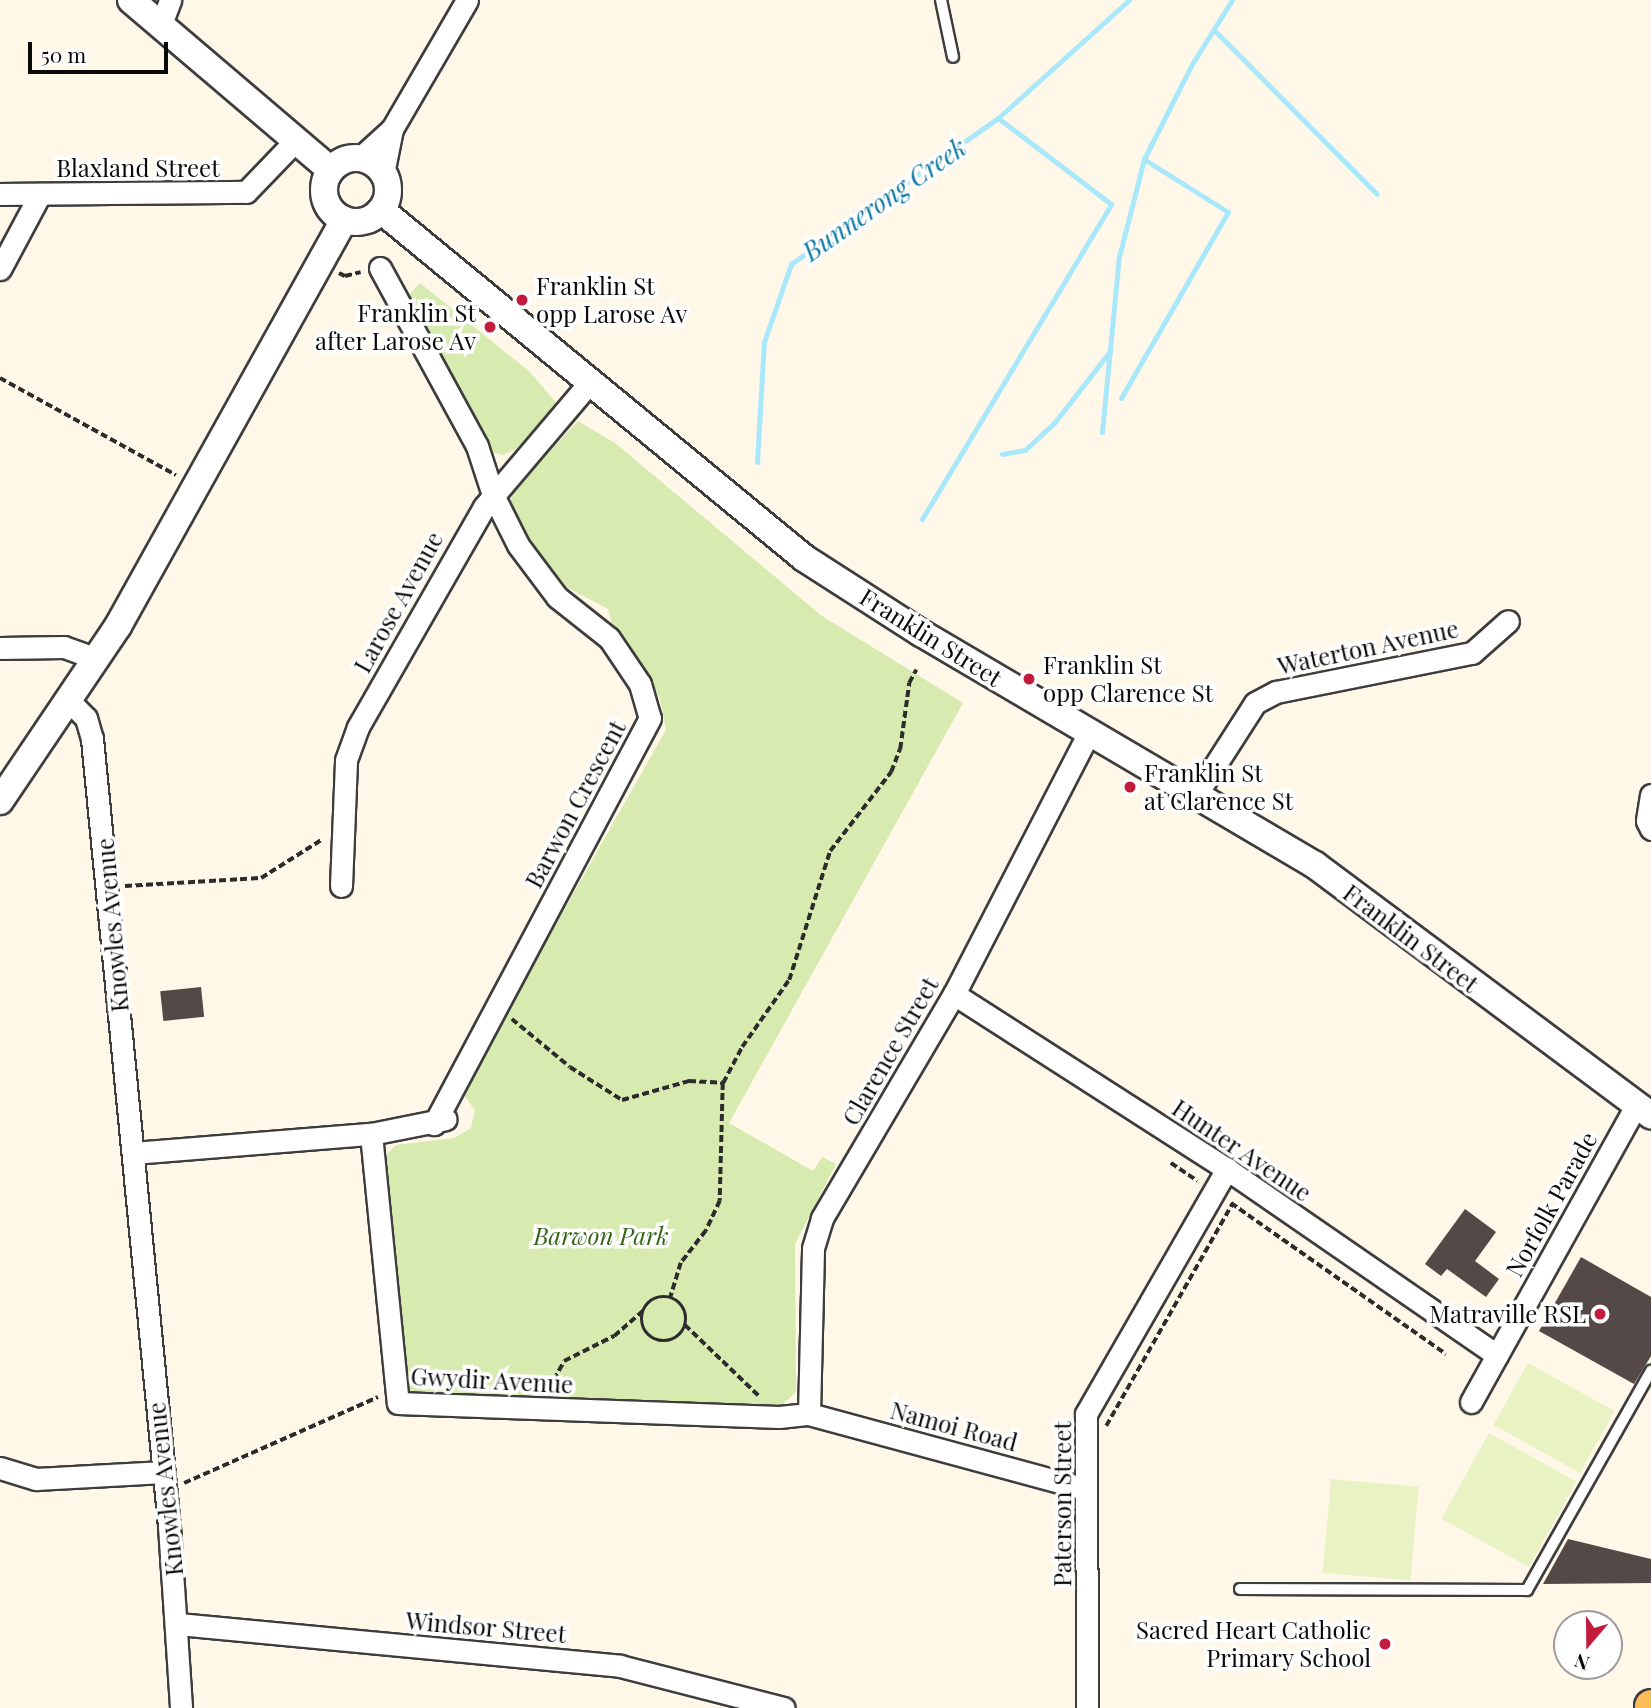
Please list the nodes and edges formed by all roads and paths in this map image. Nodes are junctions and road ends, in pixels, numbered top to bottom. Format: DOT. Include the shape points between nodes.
graph roads {
  1 [pos="131,0"];
  2 [pos="467,0"];
  3 [pos="941,0"];
  4 [pos="165,12"];
  5 [pos="953,57"];
  6 [pos="392,129"];
  7 [pos="296,140"];
  8 [pos="360,159"];
  9 [pos="331,170"];
  10 [pos="383,174"];
  11 [pos="0,194"];
  12 [pos="40,194"];
  13 [pos="381,210"];
  14 [pos="344,220"];
  15 [pos="323,264"];
  16 [pos="380,268"];
  17 [pos="0,269"];
  18 [pos="0,378"];
  19 [pos="591,381"];
  20 [pos="198,487"];
  21 [pos="494,495"];
  22 [pos="1508,621"];
  23 [pos="0,648"];
  24 [pos="97,659"];
  25 [pos="916,670"];
  26 [pos="69,701"];
  27 [pos="1089,733"];
  28 [pos="1651,795"];
  29 [pos="1196,796"];
  30 [pos="0,801"];
  31 [pos="344,827"];
  32 [pos="1649,838"];
  33 [pos="341,886"];
  34 [pos="109,887"];
  35 [pos="954,994"];
  36 [pos="498,1007"];
  37 [pos="723,1083"];
  38 [pos="1644,1110"];
  39 [pos="370,1134"];
  40 [pos="133,1153"];
  41 [pos="1171,1163"];
  42 [pos="1227,1170"];
  43 [pos="1214,1192"];
  44 [pos="1232,1204"];
  45 [pos="670,1298"];
  46 [pos="643,1311"];
  47 [pos="685,1325"];
  48 [pos="1446,1354"];
  49 [pos="1497,1355"];
  50 [pos="1651,1371"];
  51 [pos="397,1388"];
  52 [pos="1471,1402"];
  53 [pos="546,1410"];
  54 [pos="809,1414"];
  55 [pos="769,1417"];
  56 [pos="1105,1429"];
  57 [pos="0,1468"];
  58 [pos="165,1482"];
  59 [pos="1085,1489"];
  60 [pos="1240,1590"];
  61 [pos="178,1624"];
  62 [pos="181,1708"];
  63 [pos="784,1708"];
  64 [pos="1087,1708"];
  1 -- 4 [label="street"];
  2 -- 6 [label="street"];
  3 -- 5 [label="lane"];
  4 -- 7 [label="street"];
  6 -- 8 [label="street"];
  6 -- 10 [label="street"];
  7 -- 9 [label="street"];
  7 -- 12 [label="street, Blaxland Street" via="246,192"];
  8 -- 9 [label="street" via="342,162"];
  8 -- 10 [label="street"];
  9 -- 14 [label="street" via="325,198"];
  10 -- 13 [label="street" via="388,192"];
  11 -- 12 [label="street, Blaxland Street"];
  12 -- 17 [label="street"];
  13 -- 14 [label="street" via="360,222"];
  13 -- 19 [label="street, Franklin Street"];
  14 -- 15 [label="street"];
  15 -- 16 [label="path" via="345,276"];
  15 -- 20 [label="street"];
  16 -- 21 [label="street, Barwon Crescent" via="477,446"];
  18 -- 20 [label="path"];
  19 -- 21 [label="street, Larose Avenue"];
  19 -- 27 [label="street, Franklin Street" via="804,558"];
  20 -- 24 [label="street"];
  21 -- 31 [label="street, Larose Avenue" via="450,562 358,727 346,760"];
  21 -- 36 [label="street, Barwon Crescent" via="519,545 557,597 610,638 640,684 650,719"];
  22 -- 29 [label="street, Waterton Avenue" via="1472,653 1276,692 1255,703"];
  23 -- 24 [label="street" via="64,648"];
  24 -- 26 [label="street"];
  25 -- 37 [label="path" via="909,683 900,749 891,772 830,851 789,980"];
  26 -- 30 [label="street"];
  26 -- 34 [label="street, Knowles Avenue" via="90,729"];
  27 -- 29 [label="street, Franklin Street"];
  27 -- 35 [label="street, Clarence Street"];
  28 -- 32 [label="street"];
  29 -- 38 [label="street, Franklin Street" via="1315,865"];
  31 -- 33 [label="street, Larose Avenue"];
  31 -- 34 [label="path" via="261,878"];
  34 -- 40 [label="street, Knowles Avenue"];
  35 -- 42 [label="street, Hunter Avenue"];
  35 -- 54 [label="street, Clarence Street" via="822,1218 813,1248"];
  36 -- 37 [label="path" via="570,1067 622,1101 689,1081"];
  36 -- 39 [label="street, Barwon Crescent" via="486,1019 442,1120"];
  37 -- 45 [label="path" via="720,1201 706,1231 681,1263"];
  38 -- 49 [label="street, Norfolk Parade"];
  39 -- 40 [label="street, Barwon Crescent"];
  39 -- 51 [label="street, Gwydir Avenue"];
  40 -- 58 [label="street, Knowles Avenue"];
  41 -- 43 [label="path, Hunter Avenue"];
  42 -- 43 [label="street, Paterson Street"];
  42 -- 49 [label="street, Hunter Avenue"];
  43 -- 44 [label="path, Hunter Avenue"];
  43 -- 59 [label="street, Paterson Street" via="1086,1414"];
  44 -- 48 [label="path, Hunter Avenue"];
  44 -- 56 [label="path, Paterson Street"];
  45 -- 46 [label="path" via="654,1299"];
  45 -- 47 [label="path" via="683,1308"];
  46 -- 47 [label="path" via="643,1328 657,1340 674,1339"];
  46 -- 53 [label="path" via="620,1332 559,1366 549,1385"];
  47 -- 55 [label="path" via="767,1403"];
  49 -- 52 [label="street, Norfolk Parade"];
  50 -- 60 [label="lane" via="1527,1591"];
  51 -- 53 [label="street, Gwydir Avenue" via="398,1403"];
  51 -- 58 [label="path"];
  53 -- 55 [label="street, Gwydir Avenue"];
  54 -- 55 [label="street, Gwydir Avenue"];
  54 -- 59 [label="street, Namoi Road"];
  57 -- 58 [label="street" via="36,1479"];
  58 -- 61 [label="street, Knowles Avenue"];
  59 -- 64 [label="street, Paterson Street"];
  61 -- 62 [label="street, Knowles Avenue"];
  61 -- 63 [label="street, Windsor Street" via="620,1666"];
}
